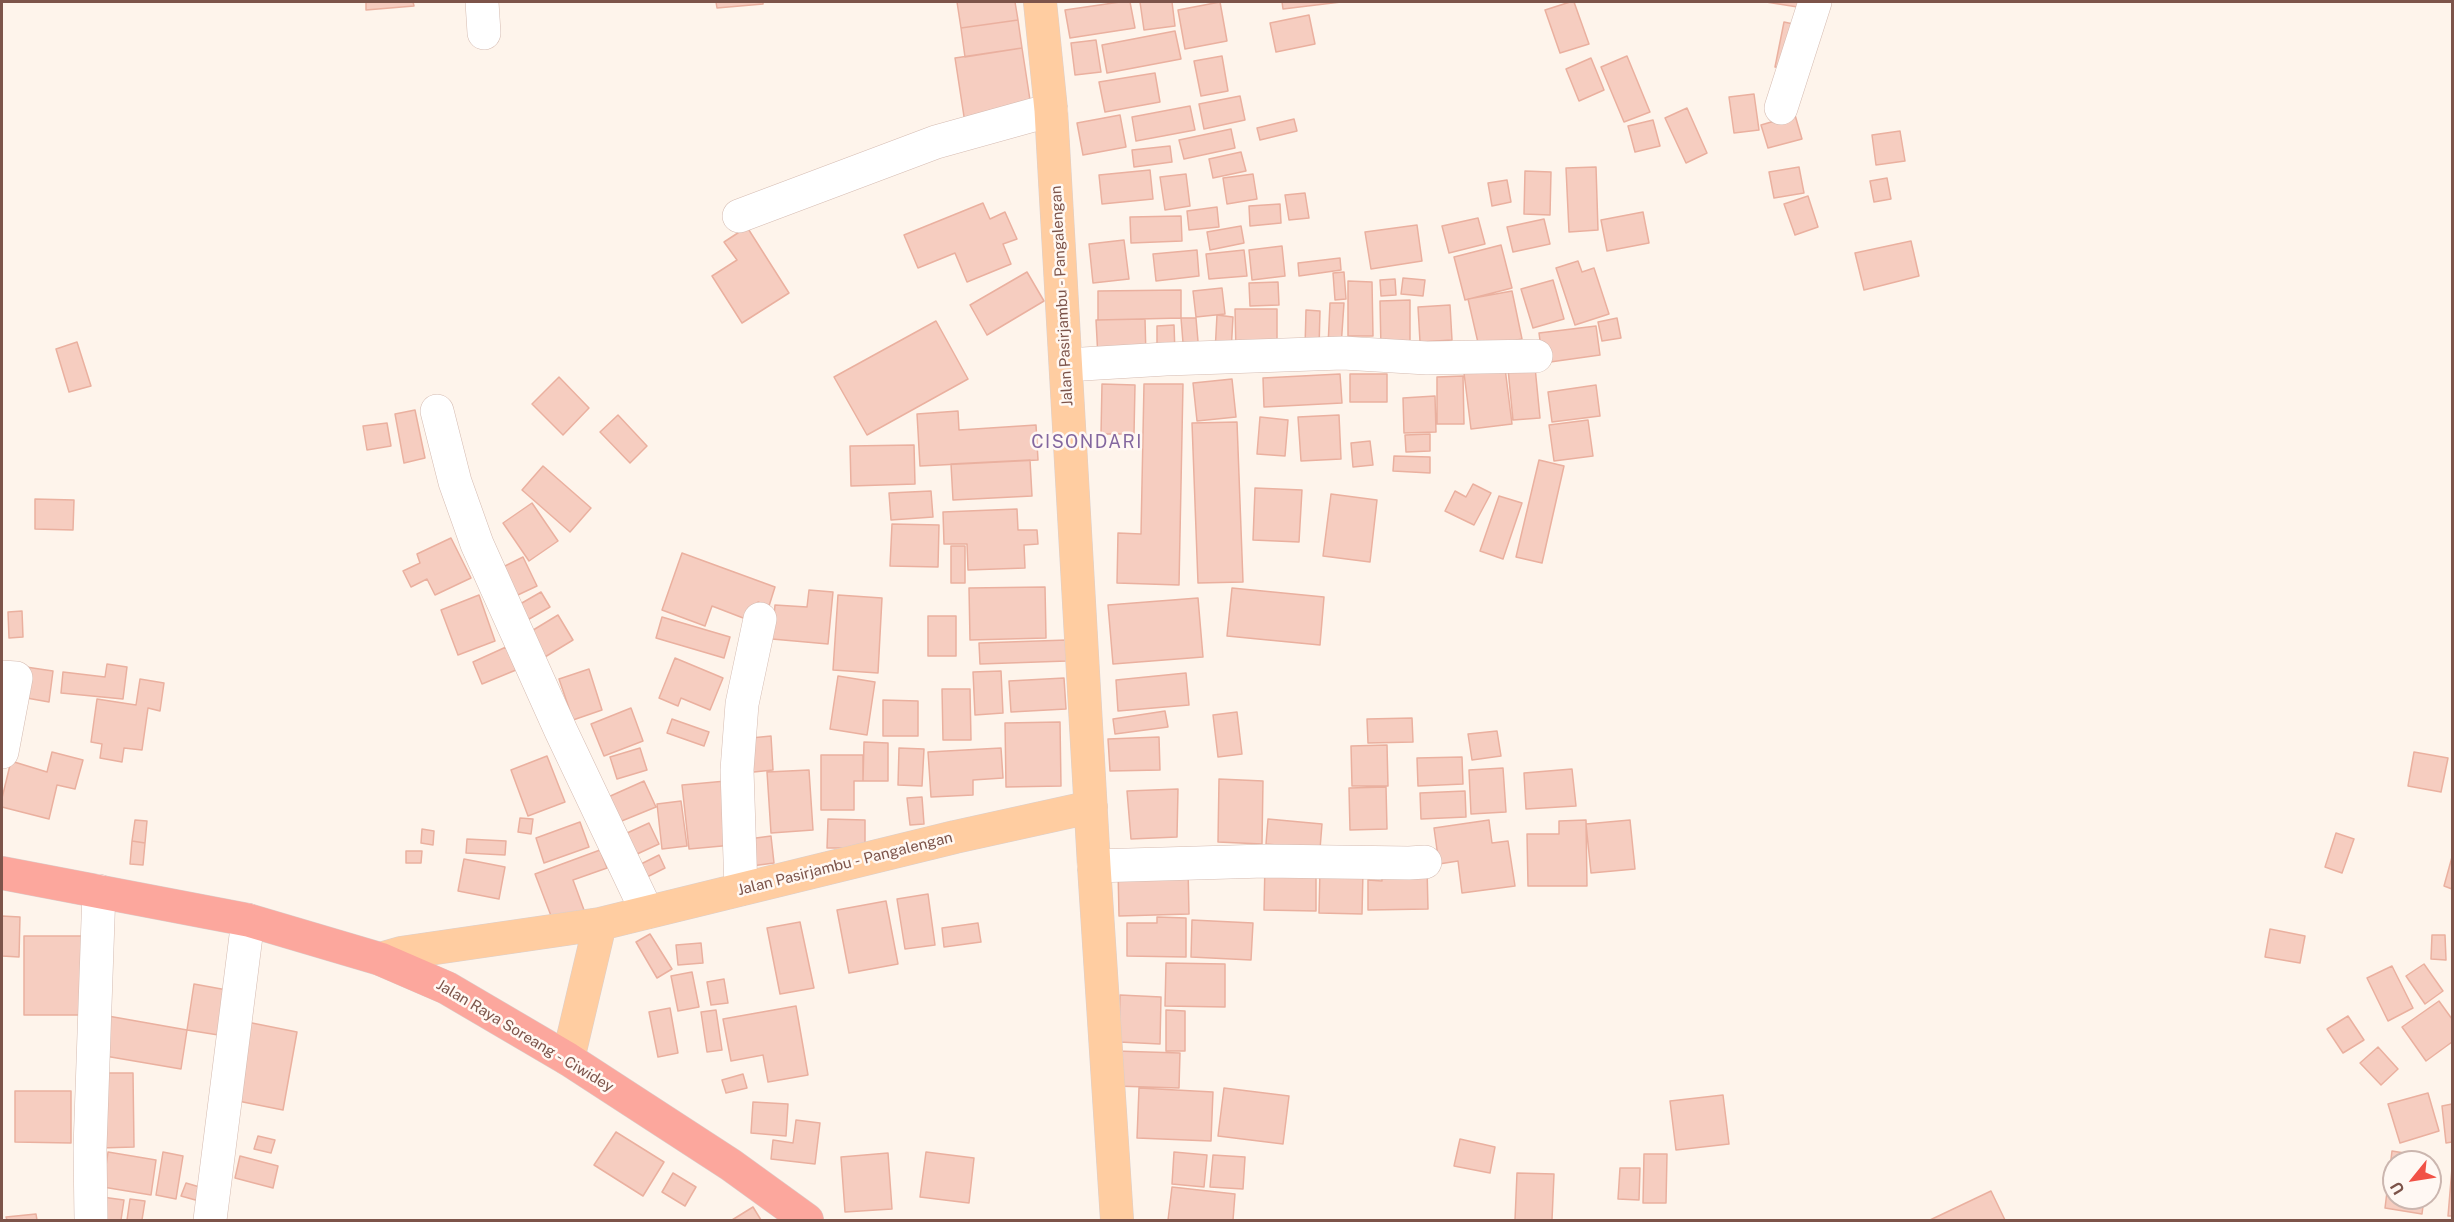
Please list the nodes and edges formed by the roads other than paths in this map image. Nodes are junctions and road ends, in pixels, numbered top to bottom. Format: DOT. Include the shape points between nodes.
graph roads {
  1 [pos="1040,2"];
  2 [pos="1815,2"];
  3 [pos="1781,108"];
  4 [pos="1051,110"];
  5 [pos="739,216"];
  6 [pos="1536,356"];
  7 [pos="1066,365"];
  8 [pos="437,411"];
  9 [pos="760,619"];
  10 [pos="2,677"];
  11 [pos="2,752"];
  12 [pos="1091,807"];
  13 [pos="1425,862"];
  14 [pos="1094,866"];
  15 [pos="2,873"];
  16 [pos="741,889"];
  17 [pos="99,891"];
  18 [pos="647,912"];
  19 [pos="248,920"];
  20 [pos="600,924"];
  21 [pos="380,959"];
  22 [pos="568,1059"];
  23 [pos="90,1221"];
  24 [pos="210,1221"];
  25 [pos="807,1221"];
  26 [pos="1117,1221"];
  1 -- 4 [label="main road, Jalan Pasirjambu - Pangalengan"];
  2 -- 3 [label="street"];
  4 -- 5 [label="street" via="936,142"];
  4 -- 7 [label="main road, Jalan Pasirjambu - Pangalengan"];
  6 -- 7 [label="street" via="1427,358 1343,353"];
  7 -- 12 [label="main road, Jalan Pasirjambu - Pangalengan"];
  8 -- 18 [label="street" via="455,482 477,544"];
  9 -- 16 [label="street" via="742,704 737,759"];
  10 -- 11 [label="street" via="16,678"];
  12 -- 14 [label="main road, Jalan Pasirjambu - Pangalengan"];
  12 -- 16 [label="main road, Jalan Pasirjambu - Pangalengan"];
  13 -- 14 [label="street"];
  14 -- 26 [label="main road, Jalan Pasirjambu - Pangalengan"];
  15 -- 17 [label="highway, Jalan Raya Soreang - Ciwidey"];
  16 -- 18 [label="main road, Jalan Pasirjambu - Pangalengan"];
  17 -- 19 [label="highway, Jalan Raya Soreang - Ciwidey"];
  17 -- 23 [label="street"];
  18 -- 20 [label="main road, Jalan Pasirjambu - Pangalengan"];
  19 -- 21 [label="highway, Jalan Raya Soreang - Ciwidey"];
  19 -- 24 [label="street"];
  20 -- 21 [label="main road, Jalan Pasirjambu - Pangalengan"];
  20 -- 22 [label="main road"];
  21 -- 22 [label="highway, Jalan Raya Soreang - Ciwidey" via="447,988"];
  22 -- 25 [label="highway, Jalan Raya Soreang - Ciwidey" via="731,1165"];
}
